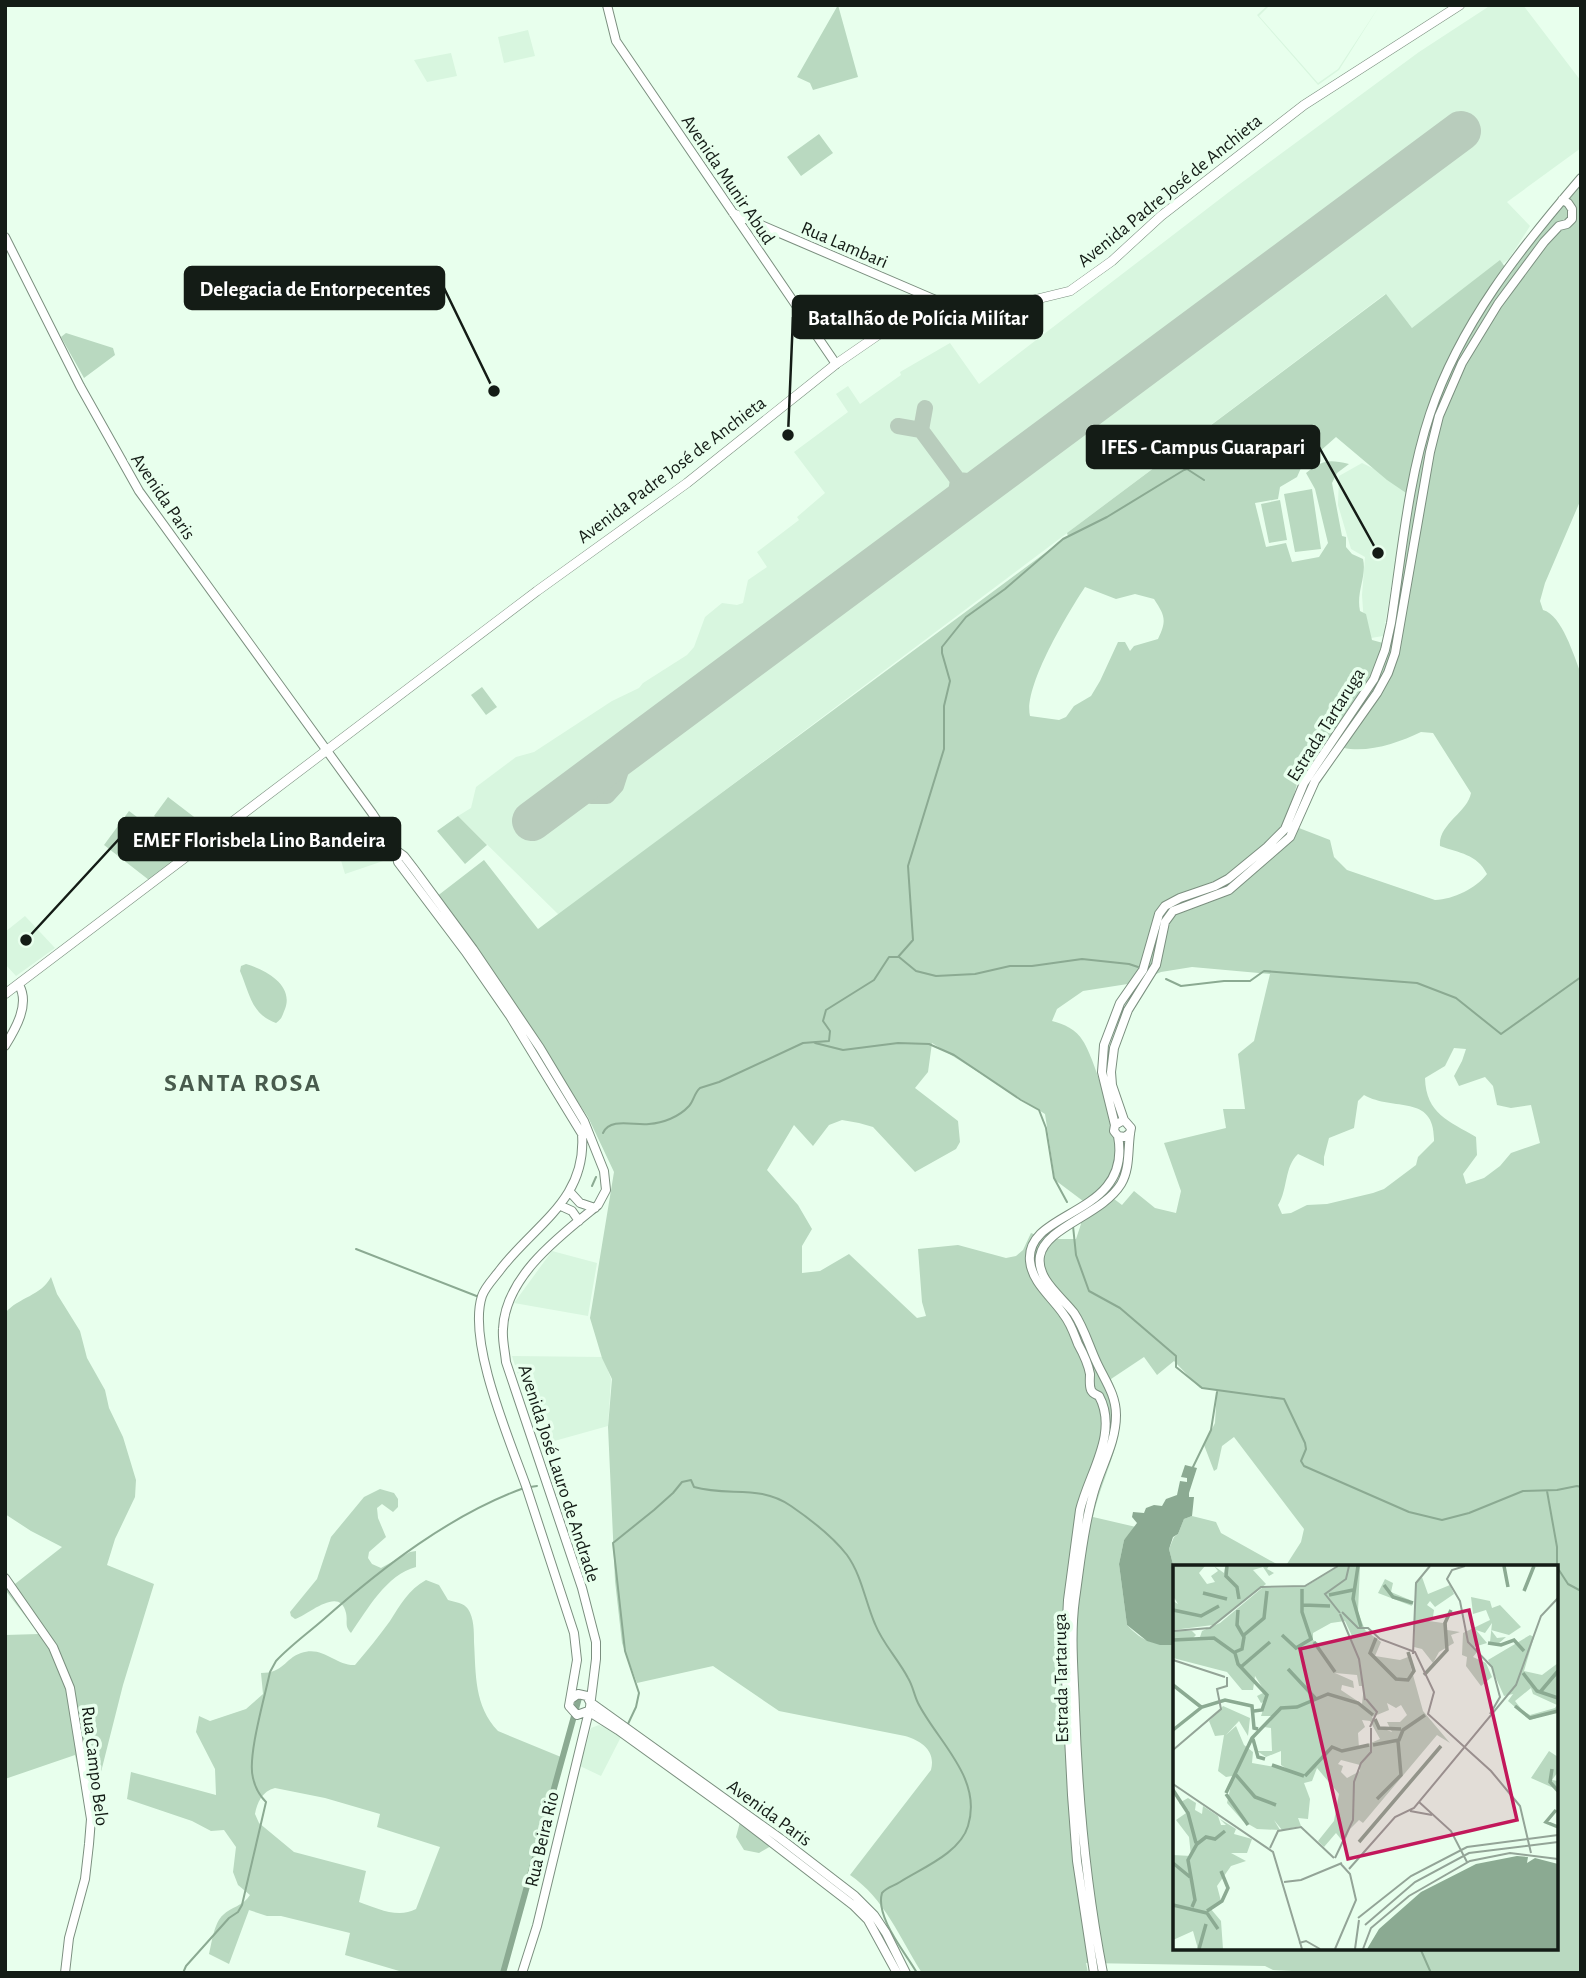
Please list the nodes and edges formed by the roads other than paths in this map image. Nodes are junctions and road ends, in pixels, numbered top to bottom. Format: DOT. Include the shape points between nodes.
graph roads {
  1 [pos="607,5"];
  2 [pos="1460,5"];
  3 [pos="1581,178"];
  4 [pos="1562,200"];
  5 [pos="733,213"];
  6 [pos="5,237"];
  7 [pos="945,304"];
  8 [pos="836,365"];
  9 [pos="327,753"];
  10 [pos="372,813"];
  11 [pos="397,851"];
  12 [pos="19,985"];
  13 [pos="5,994"];
  14 [pos="9,1032"];
  15 [pos="5,1046"];
  16 [pos="1124,1120"];
  17 [pos="1115,1125"];
  18 [pos="1130,1133"];
  19 [pos="1118,1136"];
  20 [pos="570,1192"];
  21 [pos="561,1206"];
  22 [pos="595,1208"];
  23 [pos="579,1221"];
  24 [pos="1104,1377"];
  25 [pos="1090,1382"];
  26 [pos="1110,1388"];
  27 [pos="1099,1396"];
  28 [pos="5,1578"];
  29 [pos="571,1699"];
  30 [pos="590,1702"];
  31 [pos="588,1712"];
  32 [pos="65,1973"];
  33 [pos="522,1973"];
  34 [pos="897,1973"];
  35 [pos="906,1973"];
  36 [pos="1094,1973"];
  37 [pos="1103,1973"];
  1 -- 5 [label="street, Avenida Munir Abud" via="617,41"];
  2 -- 7 [label="main road, Avenida Padre José de Anchieta" via="1295,112 1081,285 1060,295 1028,301"];
  3 -- 4 [label="street, Estrada Tartaruga"];
  4 -- 16 [label="street, Estrada Tartaruga" via="1571,205 1573,216 1536,251 1498,304 1462,363 1439,416 1388,673 1315,781 1290,836 1229,890 1173,911 1165,922 1156,965 1128,1010 1114,1048 1112,1085"];
  4 -- 17 [label="street, Estrada Tartaruga" via="1503,274 1460,344 1430,412 1418,454 1387,641 1374,678 1304,783 1278,837 1228,879 1180,898 1158,914 1143,970 1120,1003 1104,1045 1104,1087"];
  5 -- 7 [label="street, Rua Lambari"];
  5 -- 8 [label="street, Avenida Munir Abud"];
  6 -- 9 [label="street, Avenida Paris" via="139,491"];
  7 -- 8 [label="main road, Avenida Padre José de Anchieta" via="897,321"];
  8 -- 9 [label="main road, Avenida Padre José de Anchieta" via="687,483"];
  9 -- 10 [label="street, Avenida Paris"];
  9 -- 12 [label="main road, Avenida Padre José de Anchieta"];
  10 -- 11 [label="street, Avenida José Lauro de Andrade"];
  11 -- 20 [label="street, Avenida José Lauro de Andrade" via="398,862 510,1016 581,1130 583,1147"];
  11 -- 22 [label="street, Avenida José Lauro de Andrade" via="473,949 584,1121 604,1171 606,1190"];
  12 -- 13 [label="main road, Avenida Padre José de Anchieta"];
  12 -- 14 [label="street" via="22,1006"];
  14 -- 15 [label="street"];
  16 -- 17 [label="street"];
  16 -- 18 [label="street"];
  17 -- 19 [label="street"];
  18 -- 19 [label="street"];
  18 -- 24 [label="street" via="1127,1170 1117,1189 1094,1211 1051,1236 1040,1256 1046,1279 1074,1314"];
  19 -- 25 [label="street" via="1118,1164 1111,1182 1097,1198 1040,1234 1031,1253 1038,1282 1071,1327"];
  20 -- 21 [label="street, Avenida José Lauro de Andrade"];
  20 -- 22 [label="street" via="580,1203"];
  21 -- 23 [label="street"];
  21 -- 29 [label="street, Avenida José Lauro de Andrade" via="509,1258 481,1298 479,1335 574,1633 577,1660"];
  22 -- 23 [label="street, Avenida José Lauro de Andrade"];
  23 -- 30 [label="street, Avenida José Lauro de Andrade" via="532,1264 510,1300 502,1329 506,1362 596,1642"];
  24 -- 25 [label="street"];
  24 -- 26 [label="street"];
  25 -- 27 [label="street" via="1091,1391"];
  26 -- 27 [label="street"];
  26 -- 37 [label="street, Estrada Tartaruga" via="1116,1408 1115,1433 1093,1492 1072,1633 1082,1818"];
  27 -- 36 [label="street, Estrada Tartaruga" via="1107,1430 1080,1510 1065,1646 1076,1849"];
  28 -- 32 [label="street, Rua Campo Belo" via="53,1647 70,1688 79,1738 89,1844"];
  29 -- 30 [label="street" via="581,1694"];
  29 -- 31 [label="street" via="574,1714"];
  30 -- 31 [label="street"];
  30 -- 35 [label="street, Avenida Paris" via="856,1896 874,1915"];
  31 -- 33 [label="street, Rua Beira Rio"];
  31 -- 34 [label="street, Avenida Paris" via="736,1815 853,1905 868,1920"];
}
